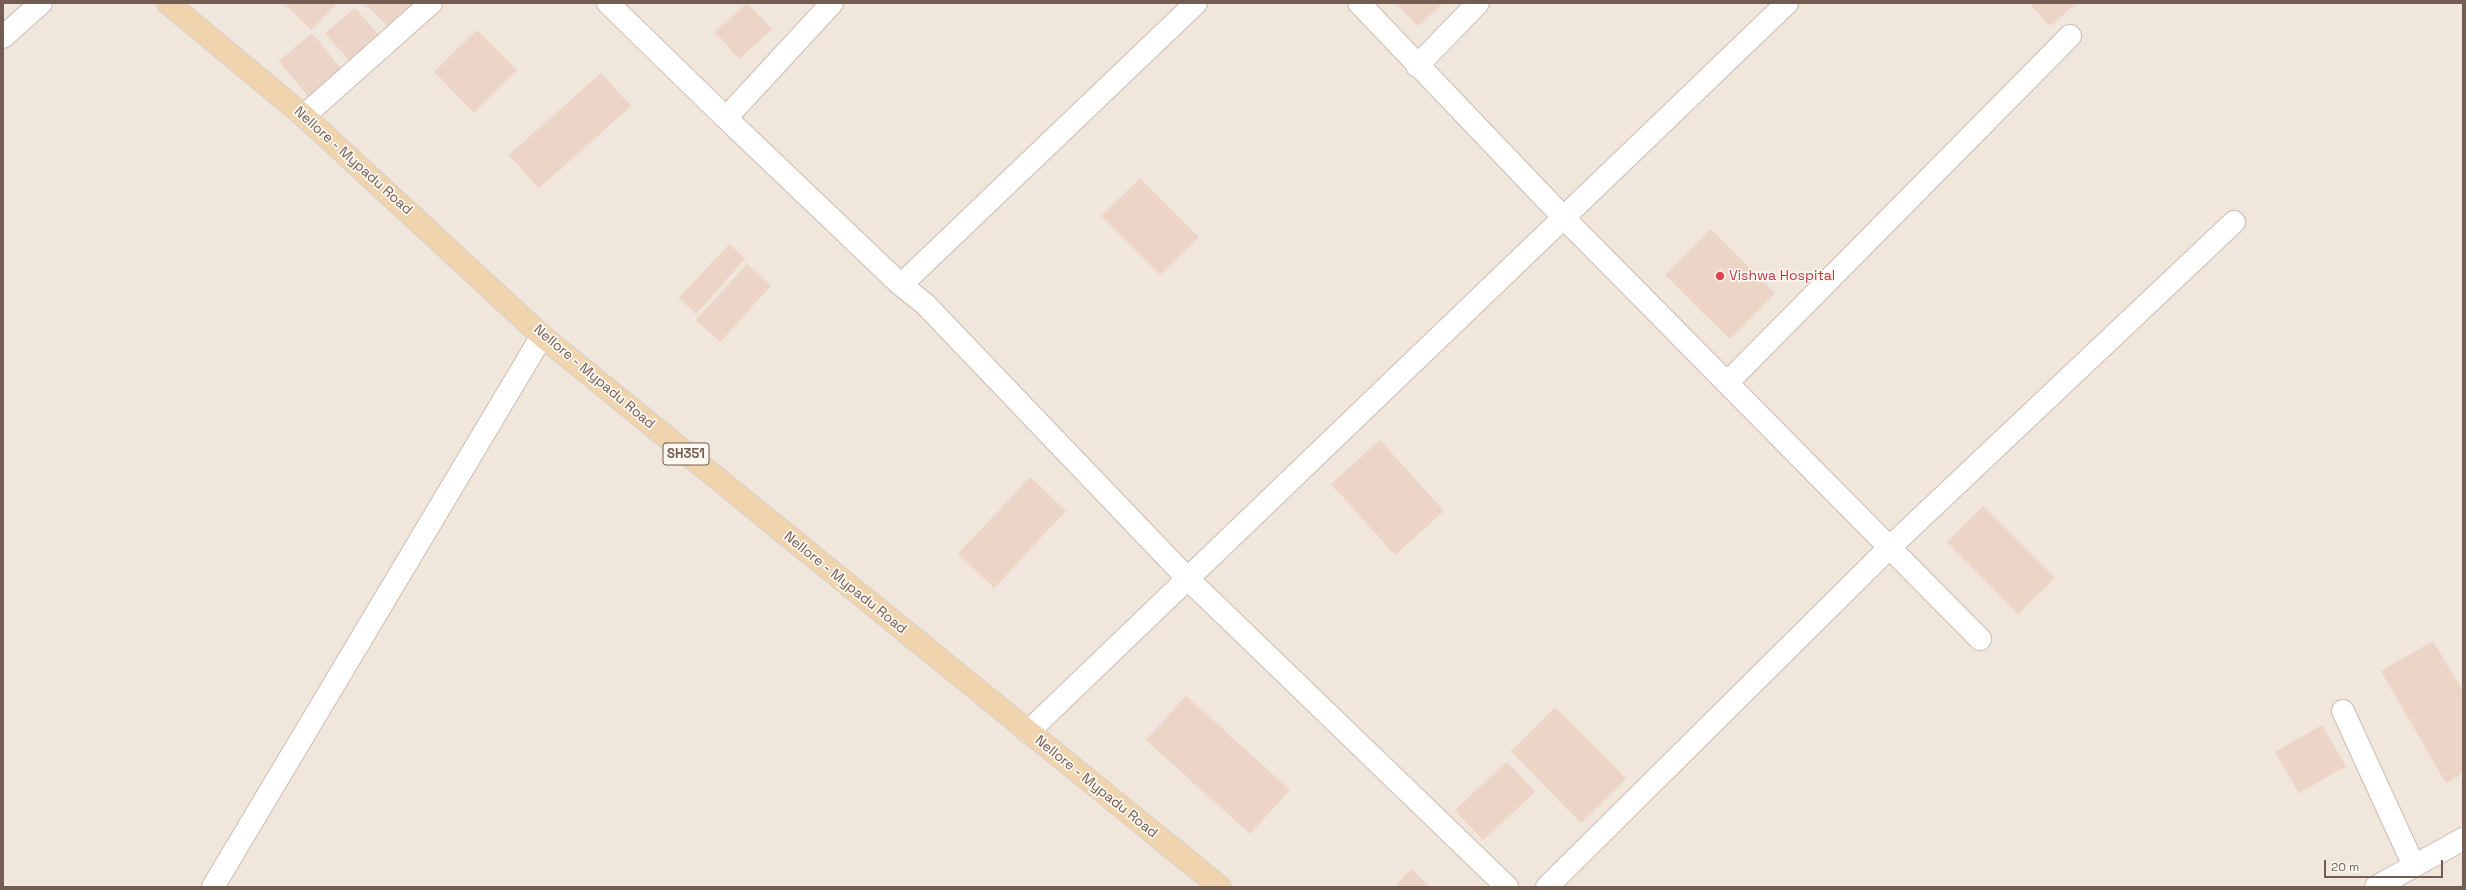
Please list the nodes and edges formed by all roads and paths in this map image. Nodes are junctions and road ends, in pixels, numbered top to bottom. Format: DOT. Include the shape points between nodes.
graph roads {
  1 [pos="41,3"];
  2 [pos="168,3"];
  3 [pos="431,3"];
  4 [pos="608,3"];
  5 [pos="832,3"];
  6 [pos="1196,3"];
  7 [pos="1359,3"];
  8 [pos="1478,3"];
  9 [pos="1787,3"];
  10 [pos="3,36"];
  11 [pos="2070,36"];
  12 [pos="1417,66"];
  13 [pos="304,116"];
  14 [pos="726,118"];
  15 [pos="1565,219"];
  16 [pos="2234,222"];
  17 [pos="901,285"];
  18 [pos="542,336"];
  19 [pos="1727,383"];
  20 [pos="1889,548"];
  21 [pos="1188,579"];
  22 [pos="1980,639"];
  23 [pos="2343,711"];
  24 [pos="1028,732"];
  25 [pos="2463,839"];
  26 [pos="2414,866"];
  27 [pos="214,887"];
  28 [pos="1220,887"];
  29 [pos="1507,887"];
  30 [pos="1548,887"];
  31 [pos="2376,887"];
  1 -- 10 [label="street"];
  2 -- 13 [label="main road, Nellore - Mypadu Road / SH351"];
  3 -- 13 [label="street"];
  4 -- 14 [label="street"];
  5 -- 14 [label="street"];
  6 -- 17 [label="street"];
  7 -- 12 [label="street"];
  8 -- 12 [label="street"];
  9 -- 15 [label="street"];
  11 -- 19 [label="street"];
  12 -- 15 [label="street"];
  13 -- 18 [label="main road, Nellore - Mypadu Road / SH351"];
  14 -- 17 [label="street"];
  15 -- 19 [label="street"];
  15 -- 21 [label="street"];
  16 -- 20 [label="street"];
  17 -- 21 [label="street" via="925,304"];
  18 -- 24 [label="main road, Nellore - Mypadu Road / SH351"];
  18 -- 27 [label="street"];
  19 -- 20 [label="street"];
  20 -- 22 [label="street"];
  20 -- 30 [label="street"];
  21 -- 24 [label="street"];
  21 -- 29 [label="street"];
  23 -- 26 [label="street"];
  24 -- 28 [label="main road, Nellore - Mypadu Road / SH351"];
  25 -- 26 [label="street"];
  26 -- 31 [label="street"];
}
